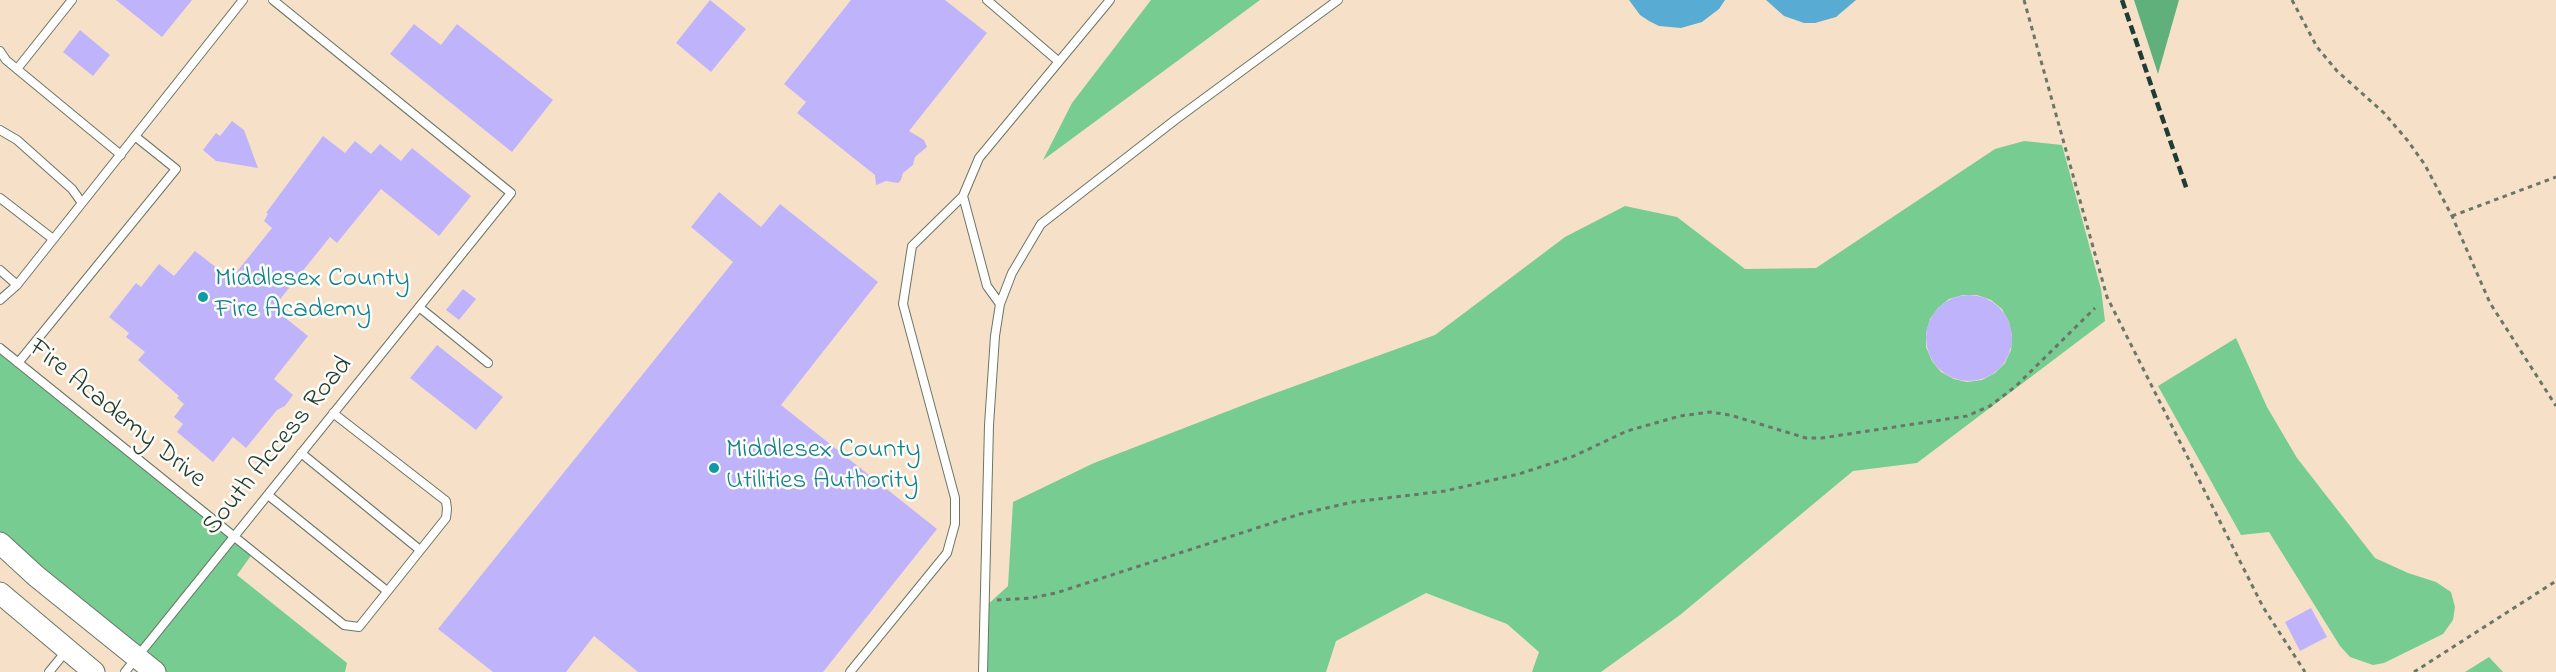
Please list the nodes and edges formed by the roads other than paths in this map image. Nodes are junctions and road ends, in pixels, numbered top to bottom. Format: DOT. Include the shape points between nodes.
graph roads {
  1 [pos="72,0"];
  2 [pos="243,0"];
  3 [pos="273,0"];
  4 [pos="987,0"];
  5 [pos="1110,0"];
  6 [pos="1338,0"];
  7 [pos="0,51"];
  8 [pos="1058,61"];
  9 [pos="17,69"];
  10 [pos="0,130"];
  11 [pos="136,137"];
  12 [pos="121,155"];
  13 [pos="963,196"];
  14 [pos="0,198"];
  15 [pos="82,203"];
  16 [pos="53,239"];
  17 [pos="0,270"];
  18 [pos="17,285"];
  19 [pos="0,300"];
  20 [pos="1000,304"];
  21 [pos="419,307"];
  22 [pos="0,348"];
  23 [pos="18,363"];
  24 [pos="488,363"];
  25 [pos="333,413"];
  26 [pos="301,453"];
  27 [pos="268,495"];
  28 [pos="233,537"];
  29 [pos="0,543"];
  30 [pos="420,550"];
  31 [pos="387,591"];
  32 [pos="0,593"];
  33 [pos="67,650"];
  34 [pos="130,665"];
  35 [pos="49,672"];
  36 [pos="94,672"];
  37 [pos="155,672"];
  38 [pos="850,672"];
  39 [pos="983,672"];
  1 -- 9 [label="lane"];
  2 -- 11 [label="lane"];
  3 -- 21 [label="lane, South Access Road" via="511,193"];
  4 -- 8 [label="lane"];
  5 -- 8 [label="lane"];
  6 -- 20 [label="lane" via="1041,224 1012,273"];
  7 -- 9 [label="lane"];
  8 -- 13 [label="lane" via="979,158"];
  9 -- 12 [label="lane"];
  10 -- 15 [label="lane" via="17,140 72,189"];
  11 -- 12 [label="lane"];
  11 -- 23 [label="lane" via="176,169"];
  12 -- 15 [label="lane"];
  13 -- 20 [label="lane" via="987,286"];
  13 -- 38 [label="lane" via="912,246 903,304 955,498 955,524 947,553"];
  14 -- 16 [label="lane"];
  15 -- 16 [label="lane"];
  16 -- 18 [label="lane"];
  17 -- 18 [label="lane"];
  18 -- 19 [label="lane"];
  20 -- 39 [label="lane" via="989,425"];
  21 -- 24 [label="lane"];
  21 -- 25 [label="lane, South Access Road"];
  22 -- 23 [label="lane, Fire Academy Drive"];
  23 -- 28 [label="lane, Fire Academy Drive"];
  25 -- 26 [label="lane, South Access Road"];
  25 -- 30 [label="lane" via="446,501 446,518"];
  26 -- 27 [label="lane, South Access Road"];
  26 -- 30 [label="lane"];
  27 -- 28 [label="lane, South Access Road"];
  27 -- 31 [label="lane"];
  28 -- 31 [label="lane, Fire Academy Drive" via="344,625 359,627"];
  28 -- 34 [label="lane, South Access Road"];
  29 -- 34 [label="main road"];
  30 -- 31 [label="lane"];
  32 -- 33 [label="main road"];
  33 -- 35 [label="lane"];
  33 -- 36 [label="main road"];
  34 -- 37 [label="main road"];
}
